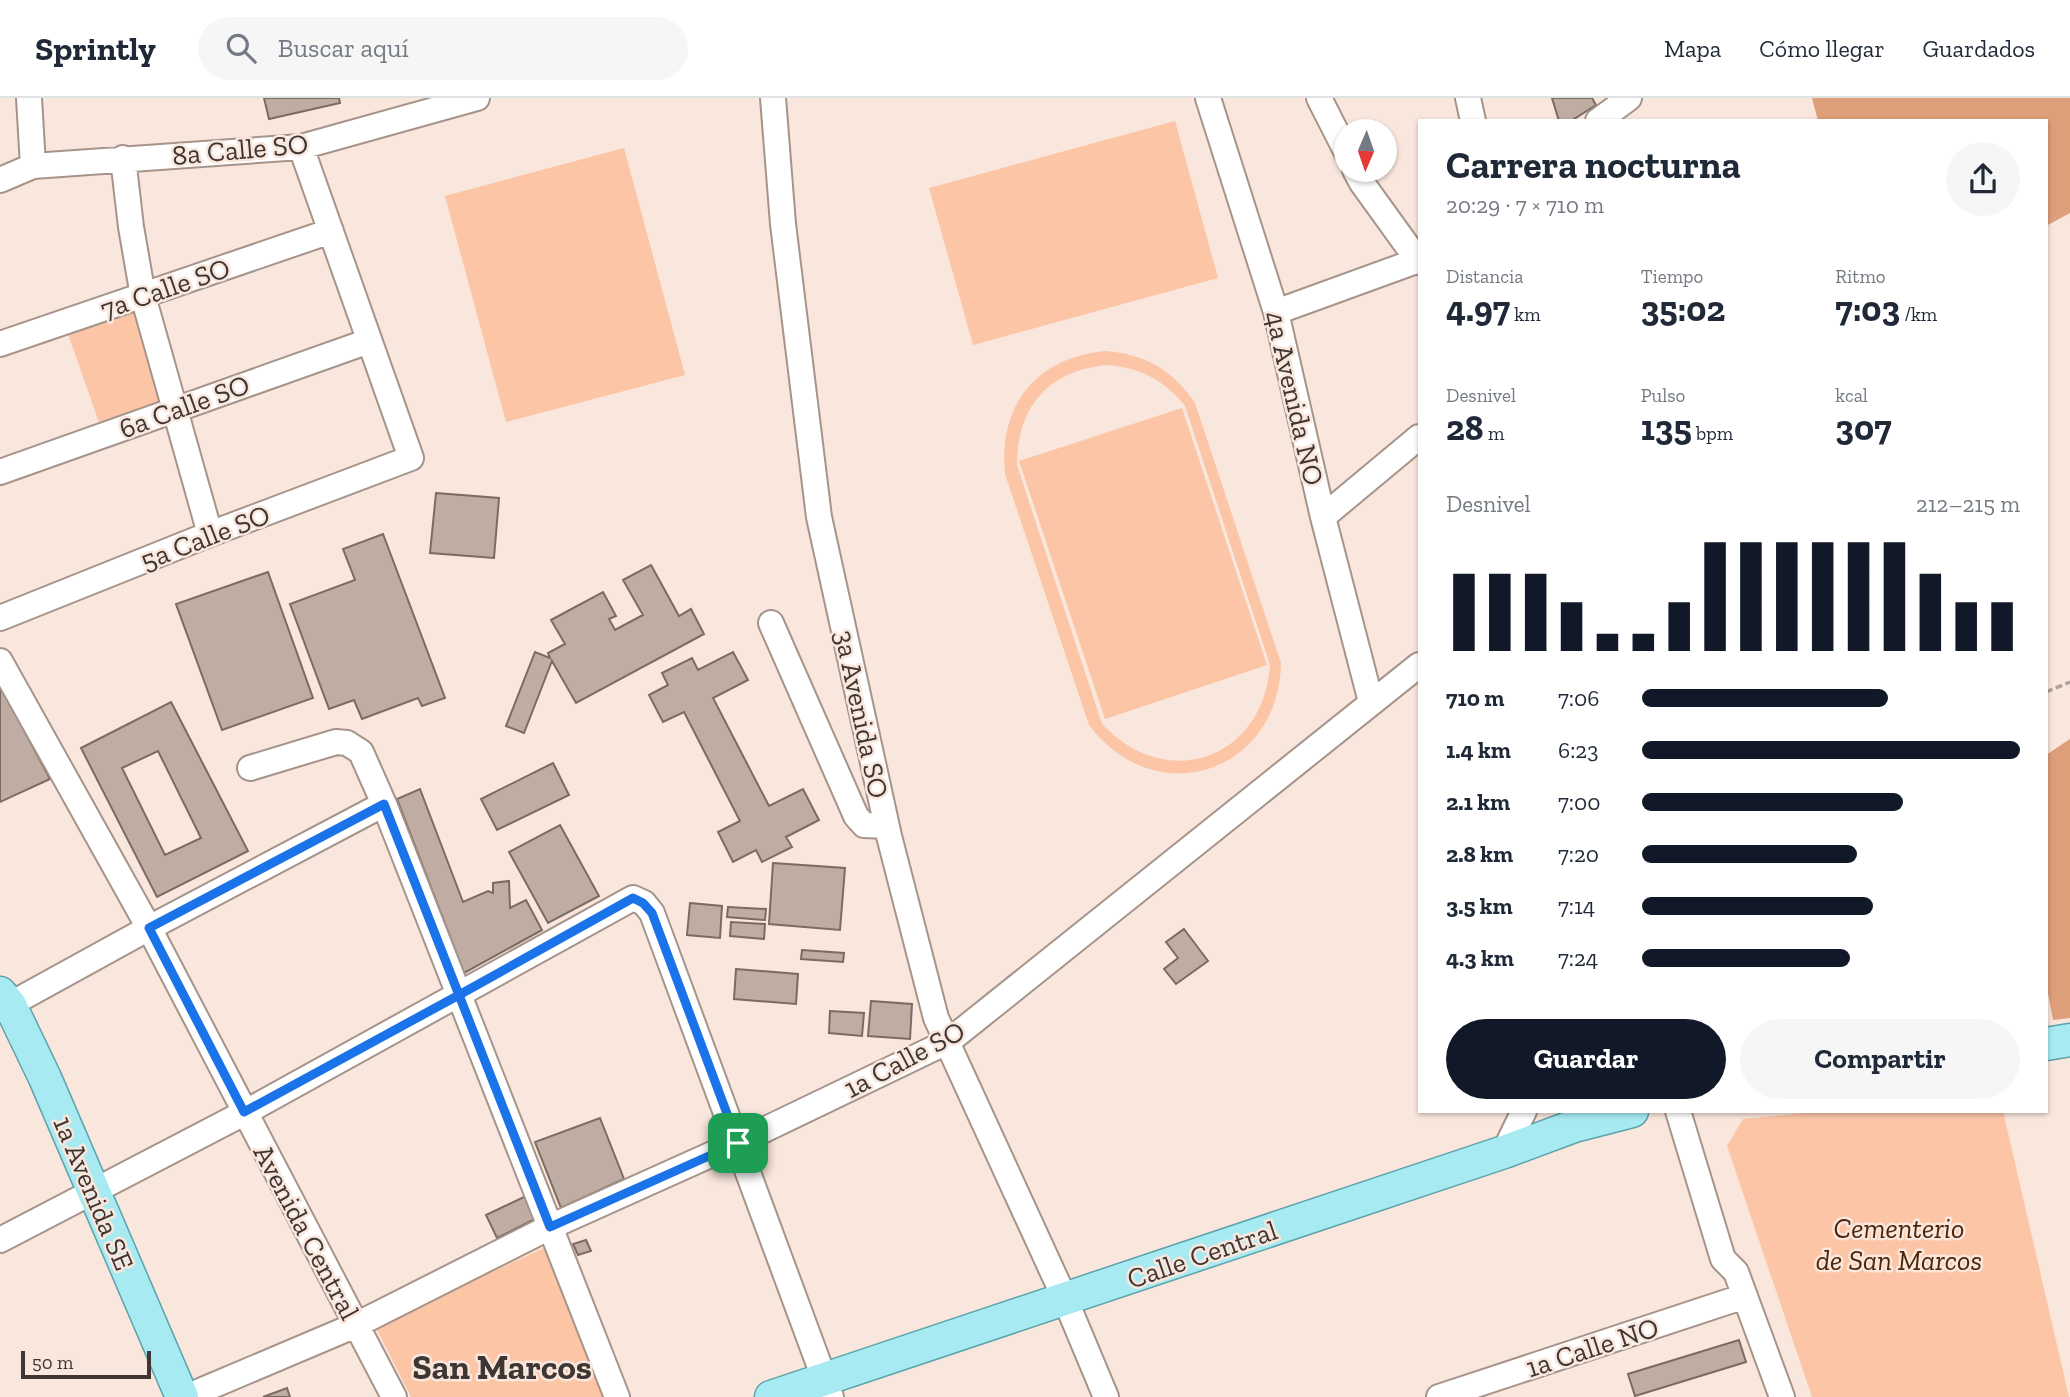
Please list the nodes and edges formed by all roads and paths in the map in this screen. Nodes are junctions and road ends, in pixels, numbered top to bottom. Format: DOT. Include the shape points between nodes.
graph roads {
  1 [pos="29,98"];
  2 [pos="477,98"];
  3 [pos="773,98"];
  4 [pos="1208,98"];
  5 [pos="1319,98"];
  6 [pos="1468,98"];
  7 [pos="1629,98"];
  8 [pos="1473,119"];
  9 [pos="1602,119"];
  10 [pos="1334,127"];
  11 [pos="301,147"];
  12 [pos="123,158"];
  13 [pos="33,166"];
  14 [pos="0,180"];
  15 [pos="1361,182"];
  16 [pos="331,231"];
  17 [pos="1418,260"];
  18 [pos="1418,261"];
  19 [pos="143,296"];
  20 [pos="1276,312"];
  21 [pos="369,341"];
  22 [pos="0,344"];
  23 [pos="175,409"];
  24 [pos="1418,438"];
  25 [pos="0,472"];
  26 [pos="1323,517"];
  27 [pos="210,534"];
  28 [pos="0,618"];
  29 [pos="771,623"];
  30 [pos="0,661"];
  31 [pos="1418,666"];
  32 [pos="2070,682"];
  33 [pos="2048,691"];
  34 [pos="1371,702"];
  35 [pos="250,768"];
  36 [pos="384,804"];
  37 [pos="886,826"];
  38 [pos="149,928"];
  39 [pos="459,995"];
  40 [pos="3,1002"];
  41 [pos="2070,1040"];
  42 [pos="949,1041"];
  43 [pos="2048,1044"];
  44 [pos="244,1112"];
  45 [pos="1523,1113"];
  46 [pos="1536,1113"];
  47 [pos="1625,1113"];
  48 [pos="1679,1113"];
  49 [pos="1697,1113"];
  50 [pos="1574,1126"];
  51 [pos="738,1143"];
  52 [pos="1504,1152"];
  53 [pos="93,1191"];
  54 [pos="550,1227"];
  55 [pos="0,1240"];
  56 [pos="1736,1272"];
  57 [pos="1745,1296"];
  58 [pos="1065,1300"];
  59 [pos="356,1325"];
  60 [pos="828,1388"];
  61 [pos="184,1397"];
  62 [pos="394,1397"];
  63 [pos="617,1397"];
  64 [pos="771,1397"];
  65 [pos="1106,1397"];
  66 [pos="1439,1397"];
  67 [pos="1782,1397"];
  1 -- 13 [label="street"];
  2 -- 11 [label="street, 8a Calle SO"];
  3 -- 37 [label="street, 3a Avenida SO" via="783,224 819,516"];
  4 -- 20 [label="street, 4a Avenida NO"];
  5 -- 10 [label="street"];
  6 -- 8 [label="street"];
  7 -- 9 [label="street"];
  11 -- 12 [label="street, 8a Calle SO"];
  11 -- 16 [label="street"];
  12 -- 13 [label="street, 8a Calle SO"];
  12 -- 19 [label="street"];
  13 -- 14 [label="street, 8a Calle SO"];
  15 -- 17 [label="street"];
  16 -- 19 [label="street, 7a Calle SO"];
  16 -- 21 [label="street"];
  18 -- 20 [label="street"];
  19 -- 22 [label="street, 7a Calle SO"];
  19 -- 23 [label="street"];
  20 -- 26 [label="street, 4a Avenida NO"];
  21 -- 23 [label="street, 6a Calle SO"];
  21 -- 27 [label="street, 5a Calle SO" via="411,458"];
  23 -- 25 [label="street, 6a Calle SO"];
  23 -- 27 [label="street"];
  24 -- 26 [label="street"];
  26 -- 34 [label="street, 4a Avenida NO"];
  27 -- 28 [label="street, 5a Calle SO"];
  29 -- 37 [label="street" via="856,816 864,825"];
  30 -- 38 [label="street, Avenida Central"];
  31 -- 34 [label="street, 1a Calle SO"];
  32 -- 33 [label="path"];
  34 -- 42 [label="street, 1a Calle SO"];
  35 -- 36 [label="street" via="336,742 347,743 362,752"];
  36 -- 38 [label="street"];
  36 -- 39 [label="street"];
  37 -- 42 [label="street, 3a Avenida SO" via="936,1018"];
  38 -- 40 [label="street"];
  38 -- 44 [label="street, Avenida Central"];
  39 -- 44 [label="street"];
  39 -- 51 [label="street" via="633,898 643,903 652,913"];
  39 -- 54 [label="street"];
  40 -- 53 [label="main road, 1a Avenida SE" via="45,1078"];
  41 -- 43 [label="main road"];
  42 -- 51 [label="street, 1a Calle SO"];
  42 -- 58 [label="street, 3a Avenida SO"];
  44 -- 53 [label="street"];
  44 -- 59 [label="street, Avenida Central"];
  45 -- 52 [label="street"];
  46 -- 50 [label="main road" via="1550,1124"];
  47 -- 50 [label="main road, Calle Central"];
  48 -- 56 [label="street" via="1723,1259"];
  49 -- 56 [label="street" via="1738,1254"];
  50 -- 52 [label="main road, Calle Central"];
  51 -- 54 [label="street, 1a Calle SO"];
  51 -- 60 [label="street"];
  52 -- 58 [label="main road, Calle Central"];
  53 -- 55 [label="street"];
  53 -- 61 [label="main road, 1a Avenida SE"];
  54 -- 59 [label="street, 1a Calle SO"];
  54 -- 63 [label="street"];
  56 -- 57 [label="street"];
  57 -- 66 [label="street, 1a Calle NO"];
  57 -- 67 [label="street"];
  58 -- 60 [label="main road, Calle Central"];
  58 -- 65 [label="street, 3a Avenida SO"];
  59 -- 61 [label="street, 1a Calle SO"];
  59 -- 62 [label="street, Avenida Central"];
  60 -- 64 [label="main road, Calle Central"];
}
